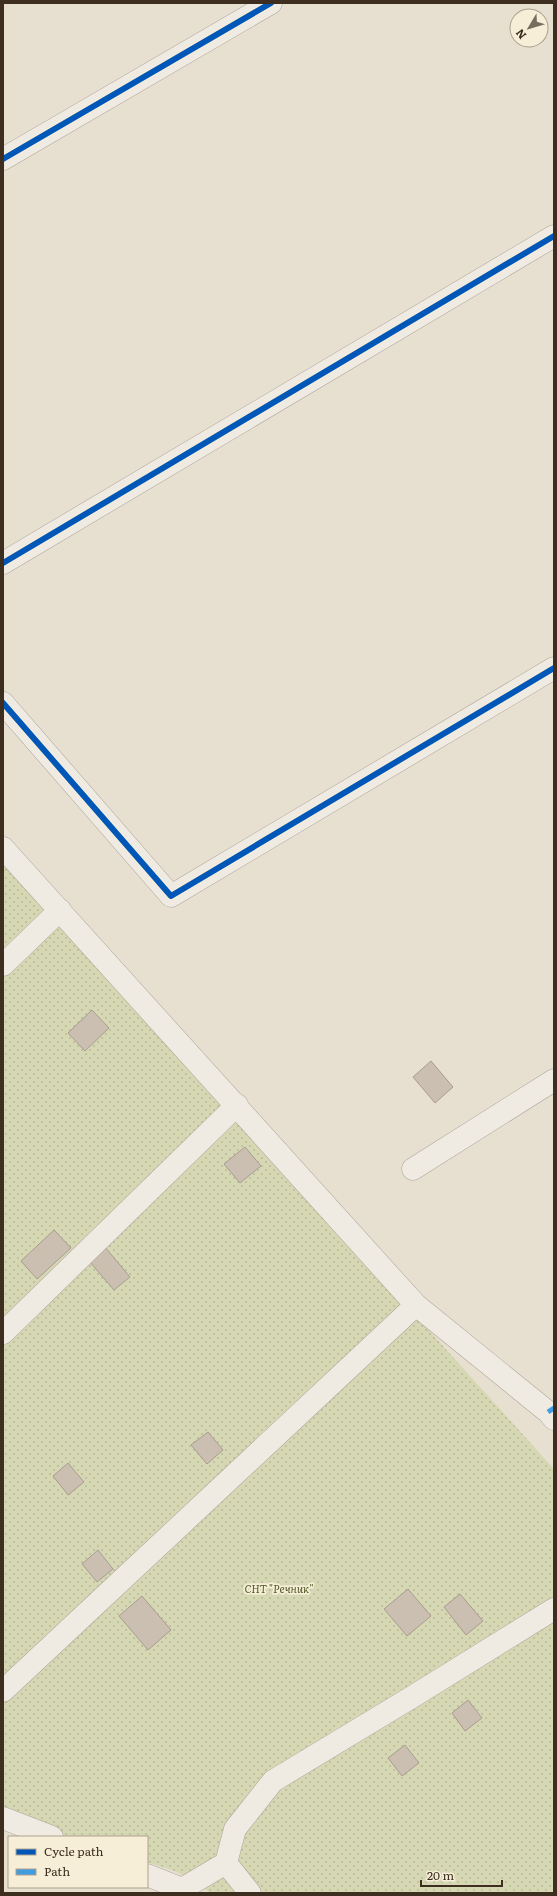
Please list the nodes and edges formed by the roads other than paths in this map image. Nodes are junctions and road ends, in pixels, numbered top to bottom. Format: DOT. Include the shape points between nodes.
graph roads {
  1 [pos="271,3"];
  2 [pos="3,159"];
  3 [pos="554,236"];
  4 [pos="3,563"];
  5 [pos="554,668"];
  6 [pos="3,703"];
  7 [pos="3,848"];
  8 [pos="60,910"];
  9 [pos="3,965"];
  10 [pos="554,1080"];
  11 [pos="237,1105"];
  12 [pos="413,1168"];
  13 [pos="416,1304"];
  14 [pos="3,1333"];
  15 [pos="554,1420"];
  16 [pos="554,1608"];
  17 [pos="3,1691"];
  18 [pos="3,1818"];
  19 [pos="49,1836"];
  20 [pos="226,1863"];
  21 [pos="148,1875"];
  22 [pos="250,1893"];
  1 -- 2 [label="street"];
  3 -- 4 [label="street"];
  5 -- 6 [label="street" via="171,896"];
  7 -- 8 [label="street"];
  8 -- 9 [label="street"];
  8 -- 11 [label="street"];
  10 -- 12 [label="street"];
  11 -- 13 [label="street"];
  11 -- 14 [label="street"];
  13 -- 15 [label="street" via="548,1412"];
  13 -- 17 [label="street"];
  16 -- 20 [label="street" via="274,1781 235,1829"];
  18 -- 19 [label="street"];
  20 -- 21 [label="street" via="182,1888"];
  20 -- 22 [label="street"];
}
